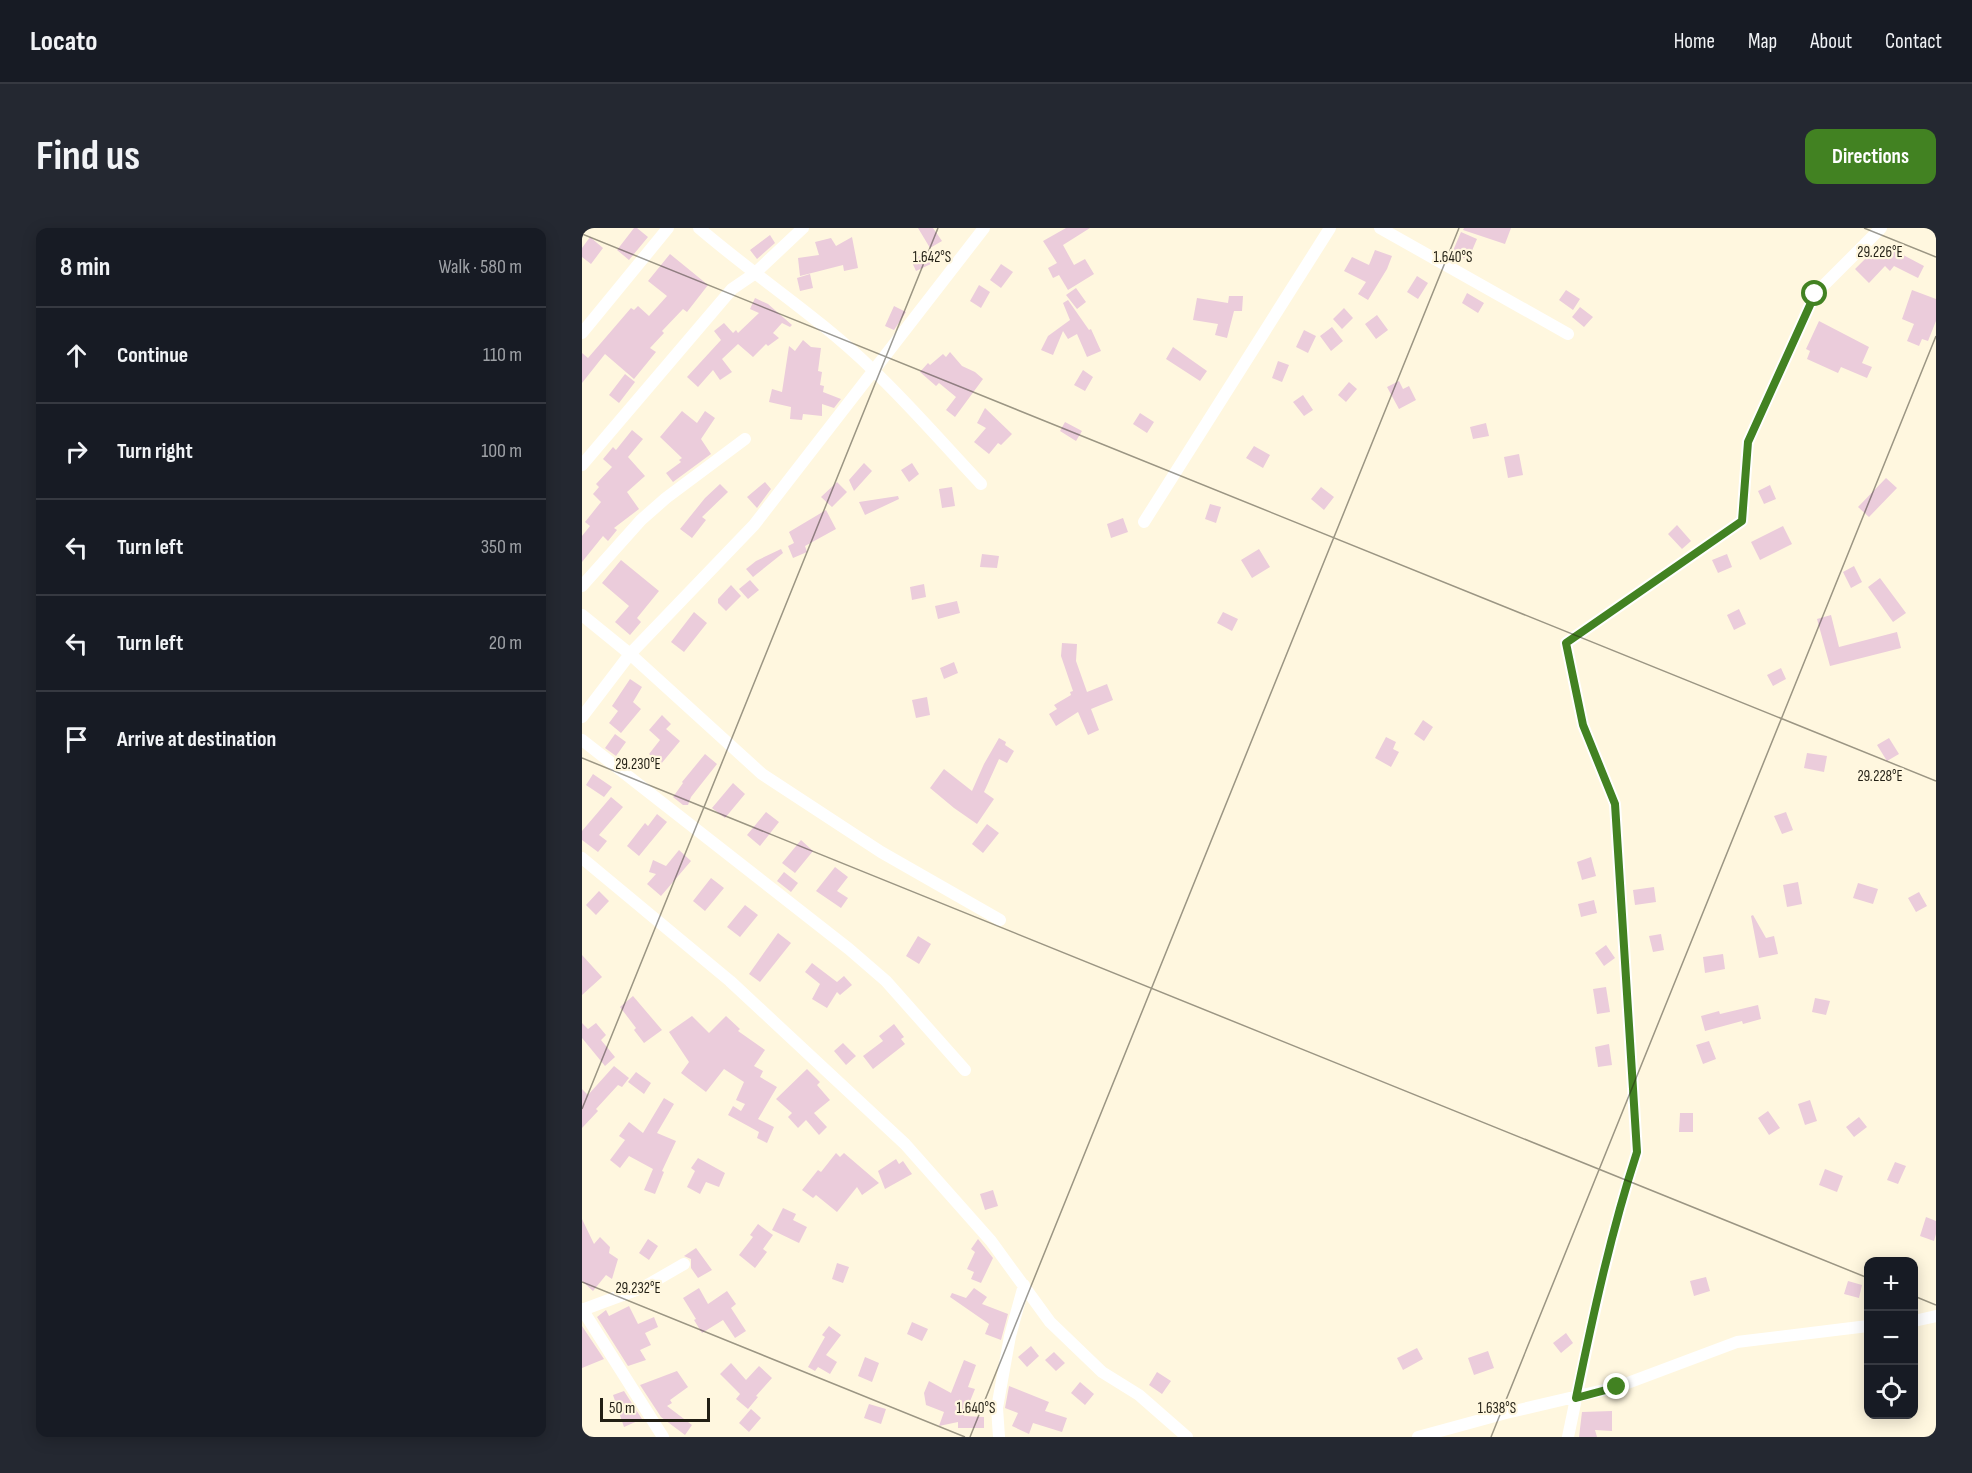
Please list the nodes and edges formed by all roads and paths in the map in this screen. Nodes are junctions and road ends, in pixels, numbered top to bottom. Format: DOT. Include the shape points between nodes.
graph roads {
  1 [pos="668,228"];
  2 [pos="699,228"];
  3 [pos="802,228"];
  4 [pos="984,228"];
  5 [pos="1330,228"];
  6 [pos="1380,228"];
  7 [pos="1881,228"];
  8 [pos="754,274"];
  9 [pos="582,333"];
  10 [pos="1568,334"];
  11 [pos="873,370"];
  12 [pos="745,439"];
  13 [pos="582,465"];
  14 [pos="981,484"];
  15 [pos="1144,522"];
  16 [pos="582,586"];
  17 [pos="582,615"];
  18 [pos="630,654"];
  19 [pos="582,717"];
  20 [pos="582,740"];
  21 [pos="582,858"];
  22 [pos="999,920"];
  23 [pos="965,1070"];
  24 [pos="684,1264"];
  25 [pos="1024,1286"];
  26 [pos="582,1310"];
  27 [pos="1936,1316"];
  28 [pos="1918,1320"];
  29 [pos="1864,1327"];
  30 [pos="1576,1398"];
  31 [pos="663,1437"];
  32 [pos="999,1437"];
  33 [pos="1187,1437"];
  34 [pos="1418,1437"];
  35 [pos="1568,1437"];
  1 -- 9 [label="street"];
  2 -- 8 [label="street"];
  3 -- 8 [label="street"];
  4 -- 11 [label="street"];
  5 -- 15 [label="street"];
  6 -- 10 [label="street"];
  7 -- 30 [label="street" via="1815,294 1748,442 1742,521 1566,643 1583,725 1615,804 1637,1152 1621,1203"];
  8 -- 11 [label="street"];
  8 -- 13 [label="street" via="732,288"];
  11 -- 14 [label="street"];
  11 -- 18 [label="street" via="754,525"];
  12 -- 16 [label="street" via="641,520"];
  17 -- 18 [label="street"];
  18 -- 19 [label="street"];
  18 -- 22 [label="street" via="762,774 881,852"];
  20 -- 23 [label="street" via="849,949 886,981"];
  21 -- 25 [label="street" via="730,981 905,1144 991,1241"];
  24 -- 26 [label="street" via="644,1287"];
  25 -- 32 [label="street" via="997,1408"];
  25 -- 33 [label="street" via="1050,1322 1102,1372 1139,1395"];
  26 -- 31 [label="street"];
  27 -- 28 [label="street"];
  29 -- 30 [label="street" via="1737,1342 1617,1387"];
  30 -- 34 [label="street"];
  30 -- 35 [label="street"];
}
